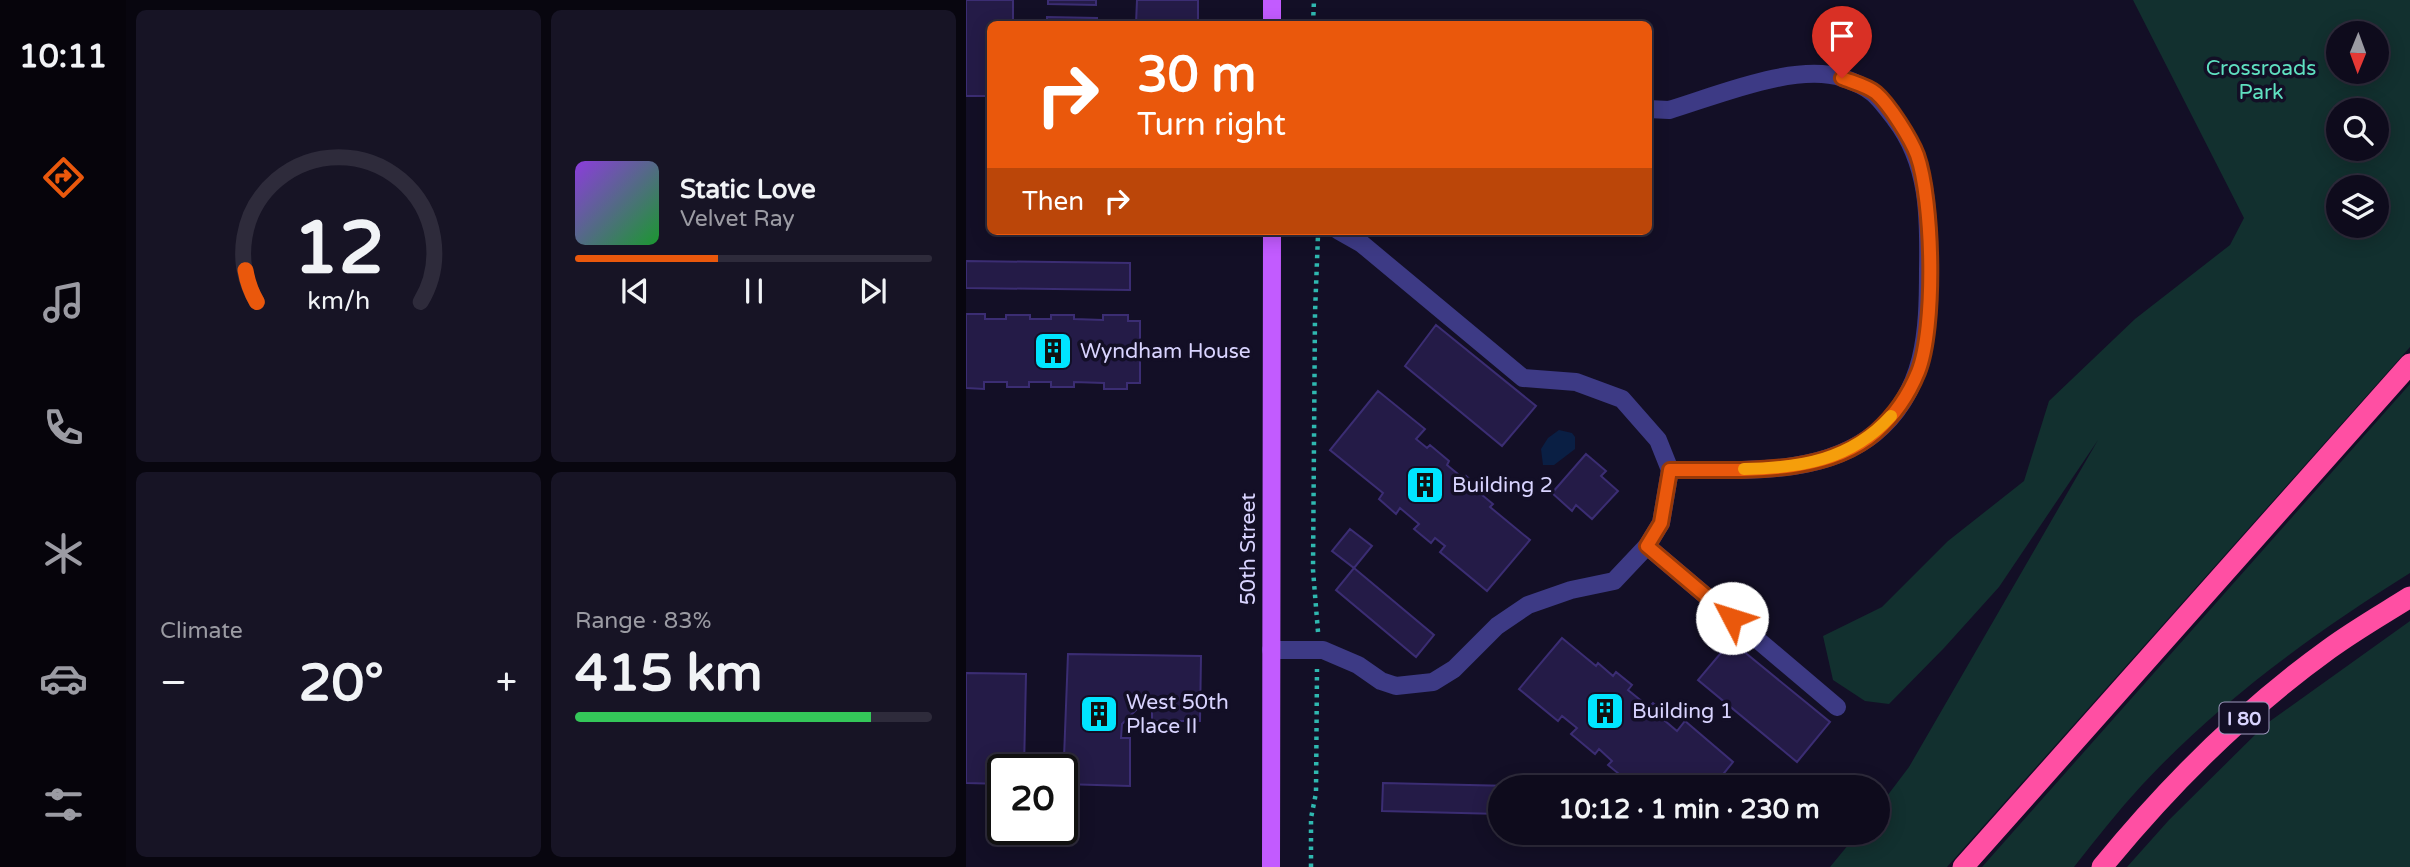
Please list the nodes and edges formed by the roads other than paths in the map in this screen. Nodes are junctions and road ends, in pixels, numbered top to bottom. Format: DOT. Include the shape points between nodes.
graph roads {
  1 [pos="1272,0"];
  2 [pos="1272,21"];
  3 [pos="1652,109"];
  4 [pos="1272,235"];
  5 [pos="1346,235"];
  6 [pos="2410,364"];
  7 [pos="1670,470"];
  8 [pos="1647,546"];
  9 [pos="2410,597"];
  10 [pos="1271,650"];
  11 [pos="1837,707"];
  12 [pos="1271,867"];
  13 [pos="1963,867"];
  14 [pos="2102,867"];
  1 -- 2 [label="main road"];
  3 -- 7 [label="lane" via="1669,110 1790,74 1842,78 1875,92 1917,155 1929,228 1928,326 1919,370 1902,403 1875,433 1833,456 1778,468"];
  4 -- 10 [label="main road, 50th Street"];
  5 -- 7 [label="lane" via="1523,378 1576,382 1622,398 1658,440"];
  6 -- 13 [label="highway"];
  7 -- 8 [label="lane" via="1661,523"];
  8 -- 10 [label="lane" via="1614,581 1528,605 1433,682 1396,686 1323,650"];
  8 -- 11 [label="lane"];
  9 -- 14 [label="highway, I 80" via="2329,649 2234,725 2148,811"];
  10 -- 12 [label="main road, 50th Street"];
}
